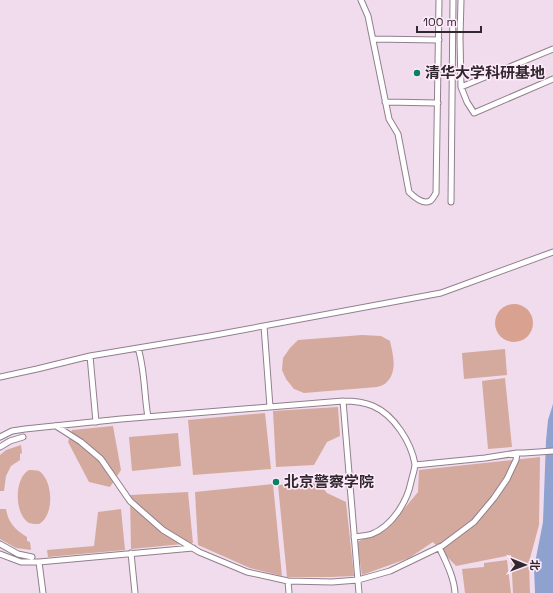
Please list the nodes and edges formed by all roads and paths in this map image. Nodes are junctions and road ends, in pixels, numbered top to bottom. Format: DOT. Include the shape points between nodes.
graph roads {
  1 [pos="361,0"];
  2 [pos="439,0"];
  3 [pos="453,0"];
  4 [pos="461,0"];
  5 [pos="373,39"];
  6 [pos="438,40"];
  7 [pos="553,49"];
  8 [pos="553,79"];
  9 [pos="461,87"];
  10 [pos="385,102"];
  11 [pos="438,102"];
  12 [pos="451,202"];
  13 [pos="553,252"];
  14 [pos="264,326"];
  15 [pos="138,348"];
  16 [pos="90,356"];
  17 [pos="0,377"];
  18 [pos="343,401"];
  19 [pos="270,407"];
  20 [pos="148,417"];
  21 [pos="96,422"];
  22 [pos="56,426"];
  23 [pos="0,437"];
  24 [pos="23,437"];
  25 [pos="0,448"];
  26 [pos="553,451"];
  27 [pos="517,453"];
  28 [pos="415,465"];
  29 [pos="354,537"];
  30 [pos="0,544"];
  31 [pos="439,547"];
  32 [pos="192,548"];
  33 [pos="131,553"];
  34 [pos="0,554"];
  35 [pos="32,557"];
  36 [pos="39,562"];
  37 [pos="358,580"];
  38 [pos="288,581"];
  39 [pos="43,593"];
  40 [pos="135,593"];
  41 [pos="289,593"];
  42 [pos="359,593"];
  43 [pos="455,593"];
  1 -- 5 [label="street"];
  2 -- 6 [label="street"];
  3 -- 12 [label="street"];
  4 -- 9 [label="street"];
  5 -- 6 [label="street"];
  5 -- 10 [label="street"];
  6 -- 11 [label="street"];
  7 -- 9 [label="street"];
  8 -- 9 [label="street" via="474,113"];
  10 -- 11 [label="street"];
  10 -- 11 [label="street" via="389,119 398,134 409,192 419,201 426,202 436,194"];
  13 -- 14 [label="street" via="441,293"];
  14 -- 15 [label="street"];
  14 -- 19 [label="street"];
  15 -- 16 [label="street"];
  15 -- 20 [label="street"];
  16 -- 17 [label="street"];
  16 -- 21 [label="street"];
  18 -- 19 [label="street"];
  18 -- 28 [label="street" via="373,406 382,412 400,429"];
  18 -- 29 [label="street"];
  19 -- 20 [label="street"];
  20 -- 21 [label="street"];
  21 -- 22 [label="street"];
  22 -- 23 [label="street" via="12,431"];
  22 -- 32 [label="street" via="101,459 130,501 163,530"];
  24 -- 25 [label="street" via="10,441"];
  26 -- 27 [label="street"];
  27 -- 28 [label="street"];
  27 -- 31 [label="street" via="507,479 489,504 474,522"];
  28 -- 29 [label="street" via="409,492 389,523 372,534"];
  29 -- 37 [label="street"];
  30 -- 35 [label="street" via="18,554"];
  31 -- 37 [label="street" via="390,571"];
  31 -- 43 [label="street" via="452,577"];
  32 -- 33 [label="street"];
  32 -- 38 [label="street" via="247,572"];
  33 -- 36 [label="street"];
  33 -- 40 [label="street"];
  34 -- 36 [label="street" via="21,562"];
  36 -- 39 [label="street"];
  37 -- 38 [label="street"];
  37 -- 42 [label="street"];
  38 -- 41 [label="street"];
}
